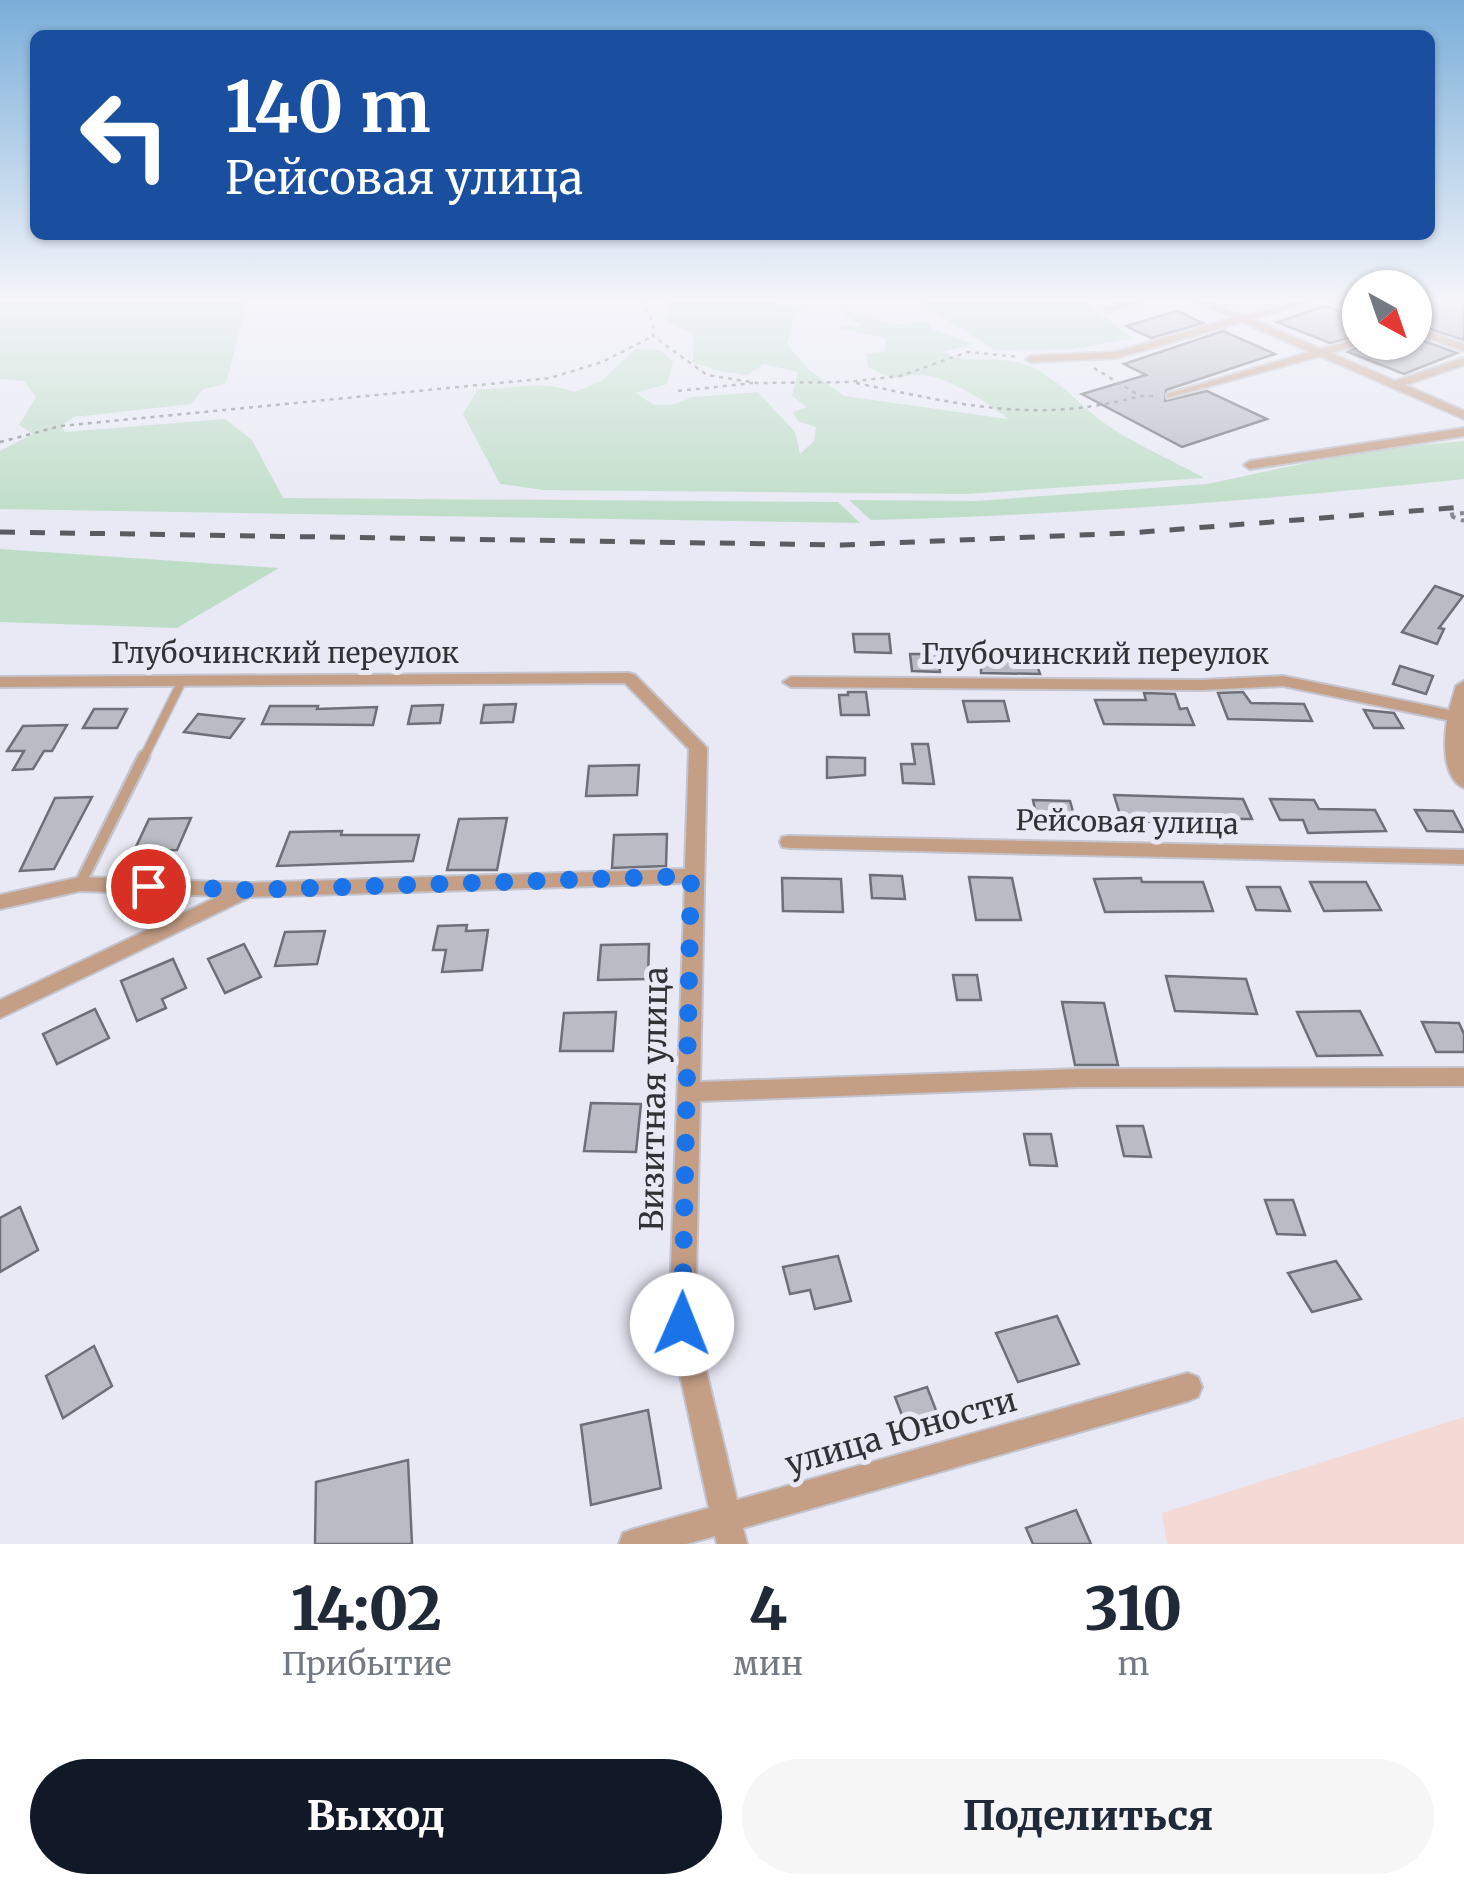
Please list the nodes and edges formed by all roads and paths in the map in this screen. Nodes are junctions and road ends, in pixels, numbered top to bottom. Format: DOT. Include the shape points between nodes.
graph roads {
  1 [pos="566,373"];
  2 [pos="706,373"];
  3 [pos="908,373"];
  4 [pos="1103,373"];
  5 [pos="1253,373"];
  6 [pos="1371,373"];
  7 [pos="1429,373"];
  8 [pos="772,381"];
  9 [pos="842,382"];
  10 [pos="1397,384"];
  11 [pos="678,390"];
  12 [pos="1140,396"];
  13 [pos="1171,396"];
  14 [pos="1464,414"];
  15 [pos="1464,432"];
  16 [pos="0,442"];
  17 [pos="1250,465"];
  18 [pos="1464,513"];
  19 [pos="1464,521"];
  20 [pos="630,678"];
  21 [pos="182,681"];
  22 [pos="0,682"];
  23 [pos="792,682"];
  24 [pos="1464,686"];
  25 [pos="1455,716"];
  26 [pos="1464,782"];
  27 [pos="789,842"];
  28 [pos="1464,857"];
  29 [pos="691,876"];
  30 [pos="80,884"];
  31 [pos="248,890"];
  32 [pos="0,902"];
  33 [pos="0,1010"];
  34 [pos="1464,1077"];
  35 [pos="687,1092"];
  36 [pos="1188,1387"];
  37 [pos="729,1531"];
  38 [pos="634,1544"];
  1 -- 16 [label="path" via="61,426"];
  2 -- 8 [label="path"];
  3 -- 9 [label="path"];
  4 -- 12 [label="path"];
  5 -- 13 [label="street"];
  6 -- 10 [label="street"];
  7 -- 10 [label="street"];
  8 -- 9 [label="path"];
  8 -- 11 [label="path"];
  9 -- 12 [label="path" via="991,410 1097,408"];
  10 -- 14 [label="street"];
  12 -- 13 [label="path"];
  15 -- 17 [label="street"];
  18 -- 19 [label="path" via="1448,515"];
  20 -- 21 [label="street, Глубочинский переулок"];
  20 -- 29 [label="street, Визитная улица" via="698,748"];
  21 -- 22 [label="street, Глубочинский переулок"];
  21 -- 30 [label="lane"];
  23 -- 25 [label="street, Глубочинский переулок" via="1283,681"];
  24 -- 25 [label="street"];
  25 -- 26 [label="street" via="1454,754"];
  27 -- 28 [label="street, Рейсовая улица"];
  29 -- 31 [label="street"];
  29 -- 35 [label="street, Визитная улица"];
  30 -- 31 [label="street"];
  30 -- 32 [label="street"];
  31 -- 33 [label="street"];
  34 -- 35 [label="street" via="1080,1078"];
  35 -- 37 [label="street, Визитная улица" via="682,1324"];
  36 -- 37 [label="street, улица Юности"];
  37 -- 38 [label="street, улица Юности"];
}
